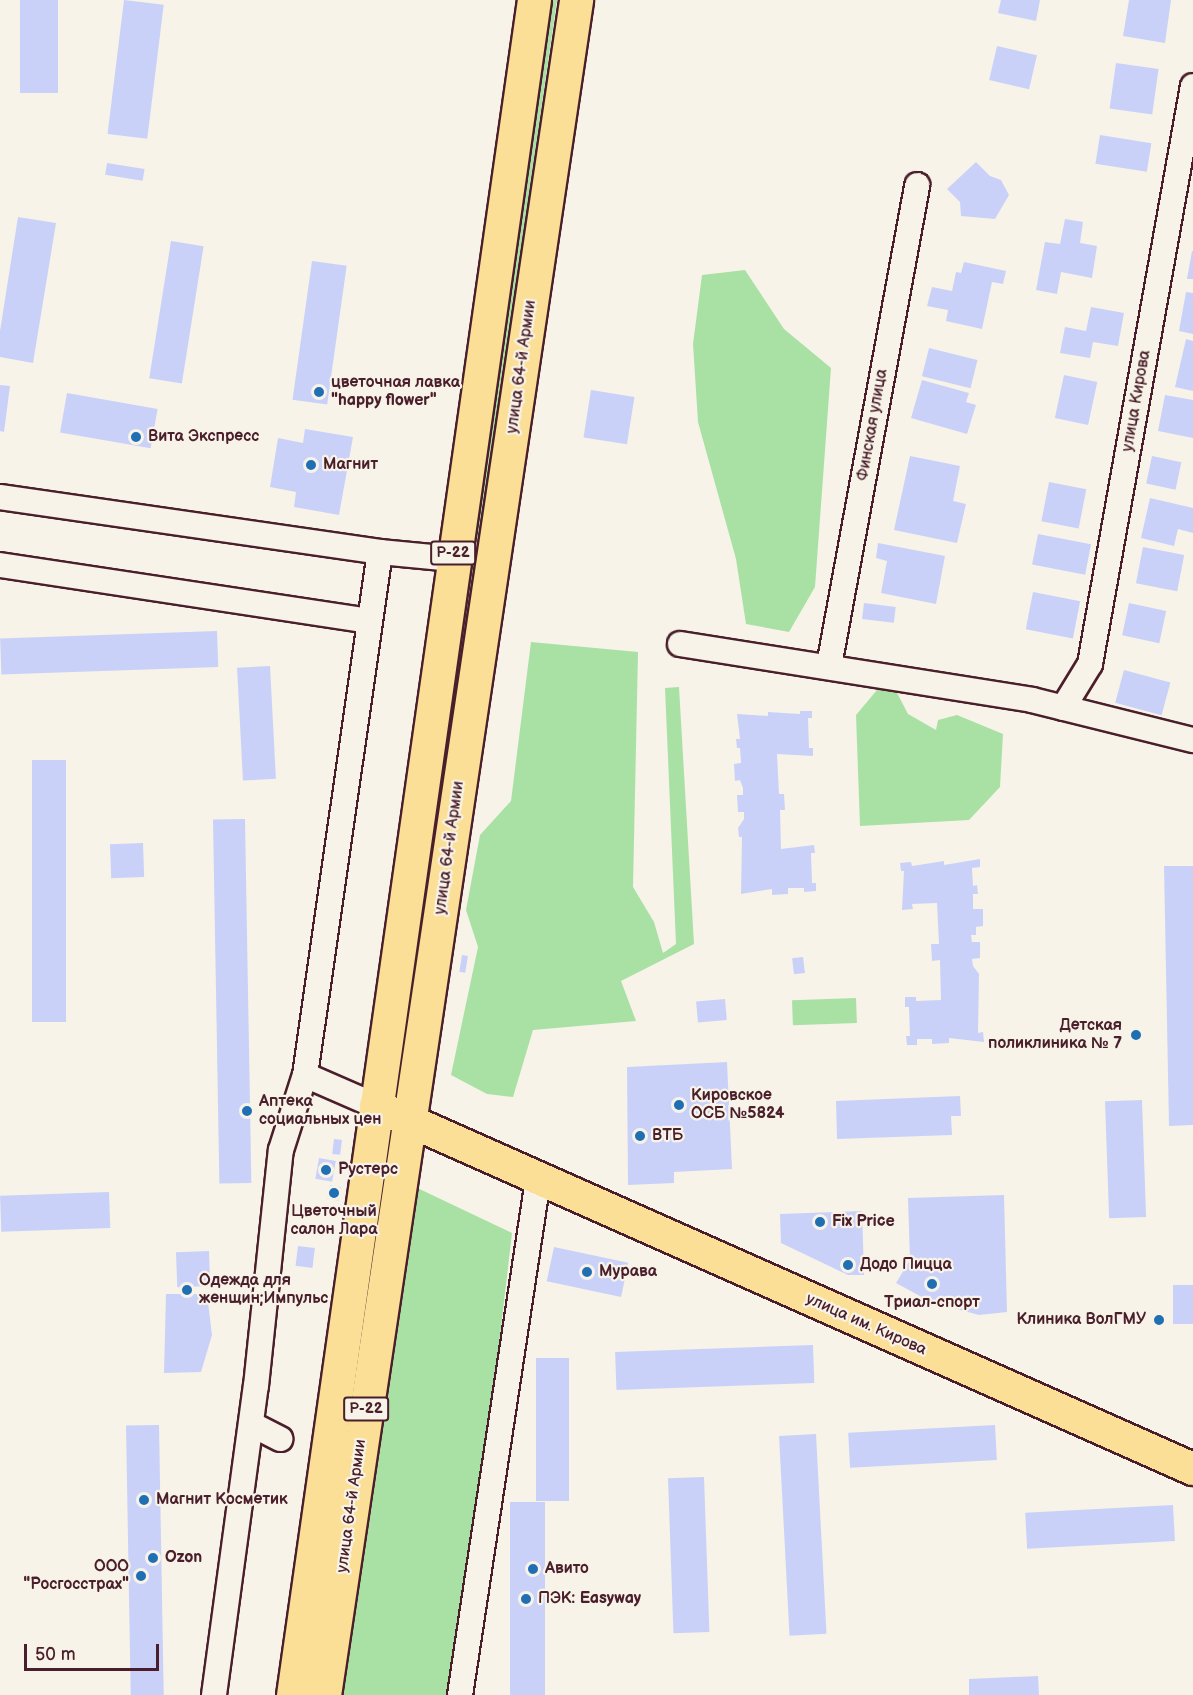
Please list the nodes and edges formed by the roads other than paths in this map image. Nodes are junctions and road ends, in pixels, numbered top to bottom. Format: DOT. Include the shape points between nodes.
graph roads {
  1 [pos="534,0"];
  2 [pos="576,0"];
  3 [pos="1193,86"];
  4 [pos="917,185"];
  5 [pos="0,496"];
  6 [pos="380,552"];
  7 [pos="453,559"];
  8 [pos="0,565"];
  9 [pos="369,621"];
  10 [pos="680,644"];
  11 [pos="829,666"];
  12 [pos="1063,708"];
  13 [pos="1193,740"];
  14 [pos="305,1075"];
  15 [pos="376,1106"];
  16 [pos="408,1122"];
  17 [pos="538,1180"];
  18 [pos="251,1424"];
  19 [pos="280,1439"];
  20 [pos="1193,1469"];
  21 [pos="214,1695"];
  22 [pos="293,1695"];
  23 [pos="324,1695"];
  24 [pos="460,1695"];
  1 -- 7 [label="highway, улица 64-й Армии / Р-22"];
  2 -- 16 [label="highway, улица 64-й Армии / Р-22"];
  3 -- 12 [label="street, улица Кирова" via="1090,664"];
  4 -- 11 [label="street, Финская улица"];
  5 -- 6 [label="street"];
  6 -- 7 [label="street"];
  6 -- 9 [label="street"];
  7 -- 15 [label="highway, улица 64-й Армии / Р-22"];
  8 -- 9 [label="street"];
  9 -- 14 [label="street"];
  10 -- 11 [label="street"];
  11 -- 12 [label="street"];
  12 -- 13 [label="street"];
  14 -- 15 [label="street"];
  14 -- 18 [label="street" via="281,1150"];
  15 -- 16 [label="main road, улица им. Кирова"];
  15 -- 22 [label="highway, улица 64-й Армии / Р-22"];
  16 -- 17 [label="main road, улица им. Кирова"];
  16 -- 23 [label="highway, улица 64-й Армии / Р-22"];
  17 -- 20 [label="main road, улица им. Кирова"];
  17 -- 24 [label="street"];
  18 -- 19 [label="street"];
  18 -- 21 [label="street"];
}
